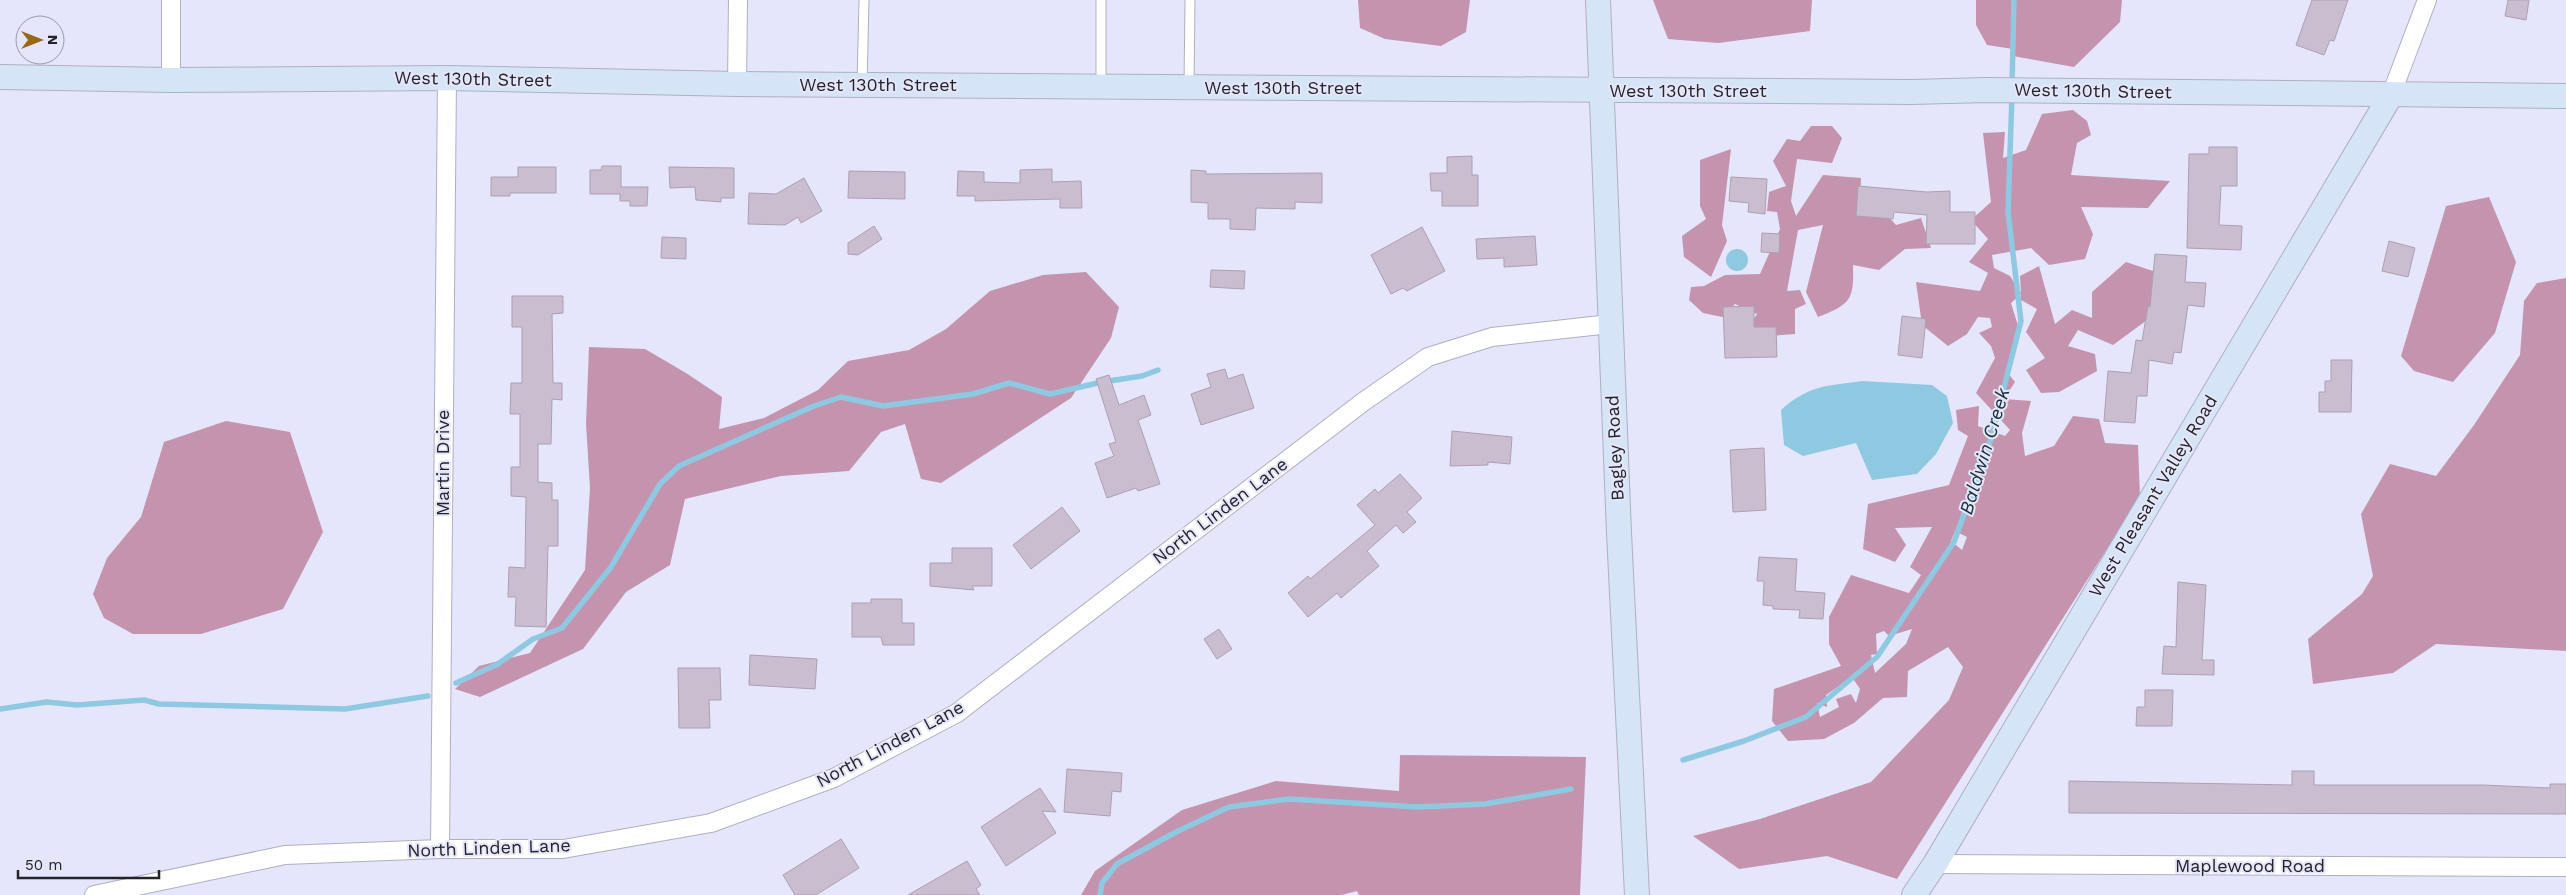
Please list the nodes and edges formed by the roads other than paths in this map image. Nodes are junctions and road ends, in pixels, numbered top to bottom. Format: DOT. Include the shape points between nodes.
graph roads {
  1 [pos="171,0"];
  2 [pos="738,0"];
  3 [pos="864,0"];
  4 [pos="1101,0"];
  5 [pos="1190,0"];
  6 [pos="1598,0"];
  7 [pos="2427,0"];
  8 [pos="0,77"];
  9 [pos="447,78"];
  10 [pos="171,80"];
  11 [pos="737,84"];
  12 [pos="862,85"];
  13 [pos="1101,87"];
  14 [pos="1189,88"];
  15 [pos="1602,90"];
  16 [pos="2391,95"];
  17 [pos="2566,96"];
  18 [pos="1610,324"];
  19 [pos="440,849"];
  20 [pos="1935,864"];
  21 [pos="2566,867"];
  22 [pos="94,895"];
  23 [pos="1637,895"];
  24 [pos="1914,895"];
  1 -- 10 [label="street"];
  2 -- 11 [label="street"];
  3 -- 12 [label="lane"];
  4 -- 13 [label="lane"];
  5 -- 14 [label="lane"];
  6 -- 15 [label="main road, Bagley Road"];
  7 -- 16 [label="street"];
  8 -- 10 [label="main road, West 130th Street"];
  9 -- 10 [label="main road, West 130th Street"];
  9 -- 11 [label="main road, West 130th Street"];
  9 -- 19 [label="street, Martin Drive"];
  11 -- 12 [label="main road, West 130th Street"];
  12 -- 13 [label="main road, West 130th Street"];
  13 -- 14 [label="main road, West 130th Street"];
  14 -- 15 [label="main road, West 130th Street"];
  15 -- 16 [label="main road, West 130th Street" via="2040,90"];
  15 -- 18 [label="main road, Bagley Road"];
  16 -- 17 [label="main road, West 130th Street"];
  16 -- 20 [label="main road, West Pleasant Valley Road"];
  18 -- 19 [label="street, North Linden Lane" via="1492,337 1428,356 1363,402 957,713 834,778 711,823 563,849"];
  18 -- 23 [label="main road, Bagley Road"];
  19 -- 22 [label="street, North Linden Lane" via="285,855"];
  20 -- 21 [label="street, Maplewood Road"];
  20 -- 24 [label="main road, West Pleasant Valley Road"];
}
